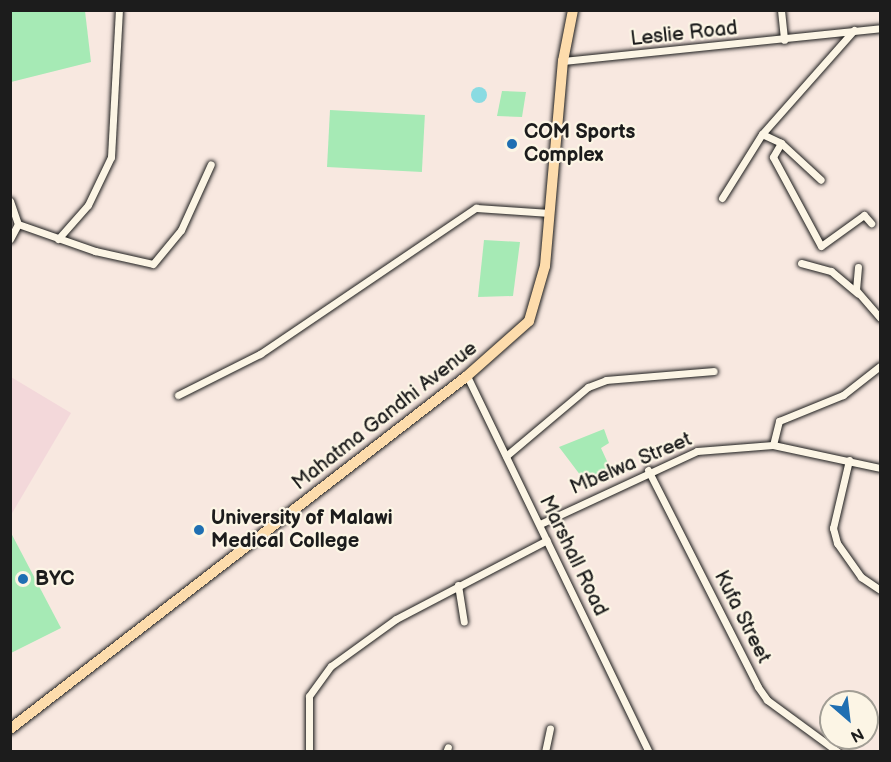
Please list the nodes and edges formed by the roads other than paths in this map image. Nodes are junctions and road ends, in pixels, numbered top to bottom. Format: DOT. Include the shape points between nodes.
graph roads {
  1 [pos="119,10"];
  2 [pos="573,10"];
  3 [pos="781,10"];
  4 [pos="880,28"];
  5 [pos="854,30"];
  6 [pos="784,40"];
  7 [pos="563,61"];
  8 [pos="762,134"];
  9 [pos="781,143"];
  10 [pos="211,164"];
  11 [pos="821,180"];
  12 [pos="722,198"];
  13 [pos="10,201"];
  14 [pos="550,213"];
  15 [pos="871,223"];
  16 [pos="18,224"];
  17 [pos="10,239"];
  18 [pos="58,239"];
  19 [pos="801,263"];
  20 [pos="858,267"];
  21 [pos="858,294"];
  22 [pos="880,318"];
  23 [pos="880,366"];
  24 [pos="714,371"];
  25 [pos="467,376"];
  26 [pos="178,395"];
  27 [pos="773,445"];
  28 [pos="506,456"];
  29 [pos="849,460"];
  30 [pos="880,468"];
  31 [pos="648,470"];
  32 [pos="540,524"];
  33 [pos="547,540"];
  34 [pos="458,585"];
  35 [pos="880,590"];
  36 [pos="464,622"];
  37 [pos="10,729"];
  38 [pos="550,729"];
  39 [pos="309,752"];
  40 [pos="545,752"];
  41 [pos="649,752"];
  42 [pos="838,752"];
  1 -- 18 [label="street" via="111,157 88,205"];
  2 -- 7 [label="main road, Mahatma Gandhi Avenue"];
  3 -- 6 [label="street"];
  4 -- 5 [label="street, Leslie Road"];
  5 -- 6 [label="street, Leslie Road"];
  5 -- 8 [label="street"];
  6 -- 7 [label="street, Leslie Road"];
  7 -- 14 [label="main road, Mahatma Gandhi Avenue"];
  8 -- 9 [label="street"];
  8 -- 12 [label="street"];
  9 -- 11 [label="street"];
  9 -- 15 [label="street" via="773,157 821,246 864,215"];
  10 -- 18 [label="street" via="193,209 159,261 140,264"];
  13 -- 16 [label="street"];
  14 -- 25 [label="main road, Mahatma Gandhi Avenue" via="535,310 515,336"];
  14 -- 26 [label="street" via="476,207 270,347"];
  16 -- 17 [label="street"];
  16 -- 18 [label="street"];
  19 -- 21 [label="street" via="831,271"];
  20 -- 21 [label="street"];
  21 -- 22 [label="street"];
  23 -- 27 [label="street" via="843,395 779,421"];
  24 -- 28 [label="street" via="606,380 588,387"];
  25 -- 28 [label="street, Marshall Road"];
  25 -- 37 [label="main road, Mahatma Gandhi Avenue"];
  27 -- 29 [label="street, Mbelwa Street"];
  27 -- 31 [label="street, Mbelwa Street" via="697,451"];
  28 -- 32 [label="street, Marshall Road"];
  29 -- 30 [label="street, Mbelwa Street"];
  29 -- 35 [label="street" via="833,528 837,543 861,577"];
  31 -- 32 [label="street, Mbelwa Street"];
  31 -- 42 [label="street, Kufa Street" via="758,687 767,700"];
  32 -- 33 [label="street, Marshall Road"];
  33 -- 34 [label="street"];
  33 -- 41 [label="street, Marshall Road"];
  34 -- 36 [label="street"];
  34 -- 39 [label="street" via="396,619 317,681 306,712"];
  38 -- 40 [label="street"];
}
